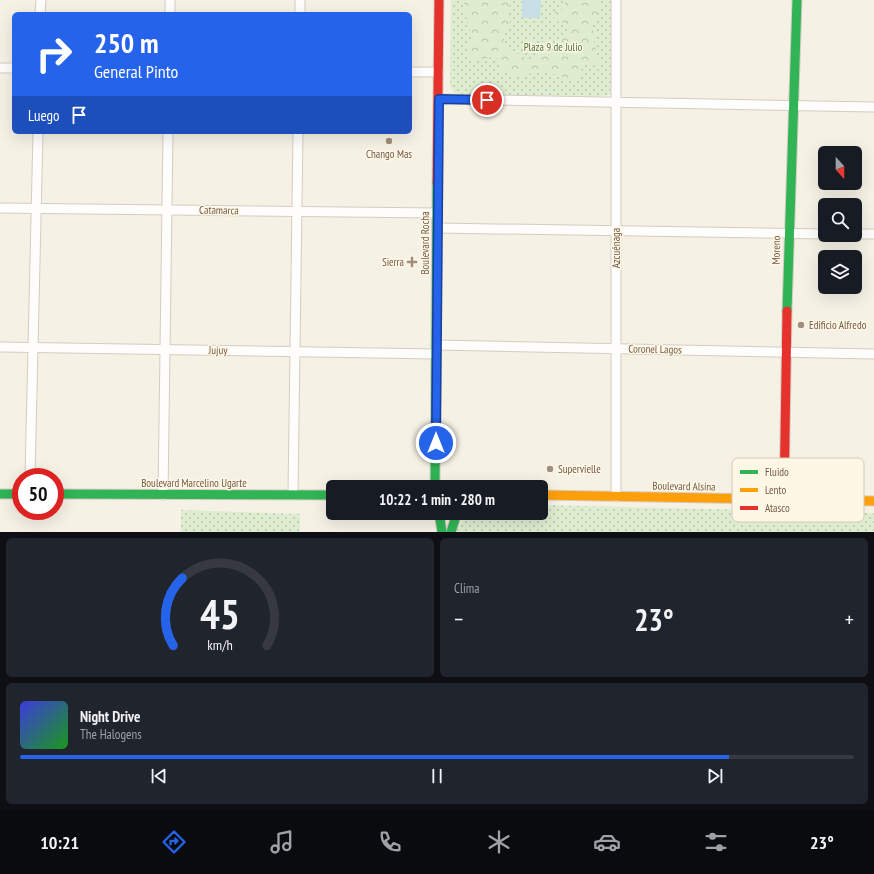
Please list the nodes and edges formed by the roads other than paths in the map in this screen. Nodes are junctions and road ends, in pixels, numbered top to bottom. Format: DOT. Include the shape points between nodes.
graph roads {
  1 [pos="41,0"];
  2 [pos="170,0"];
  3 [pos="300,0"];
  4 [pos="440,0"];
  5 [pos="616,0"];
  6 [pos="797,0"];
  7 [pos="40,12"];
  8 [pos="170,12"];
  9 [pos="300,12"];
  10 [pos="0,68"];
  11 [pos="12,68"];
  12 [pos="412,72"];
  13 [pos="439,72"];
  14 [pos="439,99"];
  15 [pos="616,102"];
  16 [pos="794,106"];
  17 [pos="874,107"];
  18 [pos="38,134"];
  19 [pos="168,134"];
  20 [pos="298,134"];
  21 [pos="0,208"];
  22 [pos="37,208"];
  23 [pos="167,210"];
  24 [pos="297,212"];
  25 [pos="437,213"];
  26 [pos="437,228"];
  27 [pos="616,230"];
  28 [pos="788,233"];
  29 [pos="818,234"];
  30 [pos="862,234"];
  31 [pos="874,234"];
  32 [pos="0,347"];
  33 [pos="32,348"];
  34 [pos="616,348"];
  35 [pos="436,349"];
  36 [pos="166,350"];
  37 [pos="295,351"];
  38 [pos="787,352"];
  39 [pos="874,354"];
  40 [pos="785,458"];
  41 [pos="30,468"];
  42 [pos="435,480"];
  43 [pos="0,494"];
  44 [pos="12,494"];
  45 [pos="64,494"];
  46 [pos="163,495"];
  47 [pos="293,495"];
  48 [pos="326,495"];
  49 [pos="548,495"];
  50 [pos="616,497"];
  51 [pos="732,499"];
  52 [pos="864,501"];
  53 [pos="874,501"];
  54 [pos="440,520"];
  55 [pos="455,520"];
  56 [pos="442,532"];
  57 [pos="451,532"];
  1 -- 7 [label="street"];
  2 -- 8 [label="street"];
  3 -- 9 [label="street"];
  4 -- 13 [label="main road, Boulevard Rocha"];
  5 -- 15 [label="street, Azcuénaga"];
  6 -- 16 [label="main road, Moreno"];
  10 -- 11 [label="street"];
  12 -- 13 [label="street"];
  13 -- 14 [label="main road, Boulevard Rocha"];
  14 -- 15 [label="street"];
  14 -- 25 [label="main road, Boulevard Rocha"];
  15 -- 16 [label="street"];
  15 -- 27 [label="street, Azcuénaga"];
  16 -- 17 [label="street"];
  16 -- 28 [label="main road, Moreno"];
  18 -- 22 [label="street"];
  19 -- 23 [label="street"];
  20 -- 24 [label="street"];
  21 -- 22 [label="street, Catamarca"];
  22 -- 23 [label="street, Catamarca"];
  22 -- 33 [label="street"];
  23 -- 24 [label="street, Catamarca"];
  23 -- 36 [label="street"];
  24 -- 25 [label="street, Catamarca"];
  24 -- 37 [label="street"];
  25 -- 26 [label="main road, Boulevard Rocha"];
  26 -- 27 [label="street"];
  26 -- 35 [label="main road, Boulevard Rocha"];
  27 -- 28 [label="street"];
  27 -- 34 [label="street, Azcuénaga"];
  28 -- 29 [label="street"];
  28 -- 38 [label="main road, Moreno"];
  30 -- 31 [label="street"];
  32 -- 33 [label="street, Jujuy"];
  33 -- 36 [label="street, Jujuy"];
  33 -- 41 [label="street"];
  34 -- 35 [label="street, Coronel Lagos"];
  34 -- 38 [label="street, Coronel Lagos"];
  34 -- 50 [label="street, Azcuénaga"];
  35 -- 37 [label="street, Jujuy"];
  35 -- 42 [label="main road, Boulevard Rocha"];
  36 -- 37 [label="street, Jujuy"];
  36 -- 46 [label="street"];
  37 -- 47 [label="street"];
  38 -- 39 [label="street, Coronel Lagos"];
  38 -- 40 [label="main road, Moreno"];
  43 -- 44 [label="main road"];
  45 -- 46 [label="main road, Boulevard Marcelino Ugarte"];
  46 -- 47 [label="main road, Boulevard Marcelino Ugarte"];
  47 -- 48 [label="main road, Boulevard Marcelino Ugarte"];
  49 -- 50 [label="main road, Boulevard Alsina"];
  50 -- 51 [label="main road, Boulevard Alsina"];
  52 -- 53 [label="main road, Boulevard Alsina"];
  54 -- 56 [label="main road"];
  55 -- 57 [label="main road"];
}
